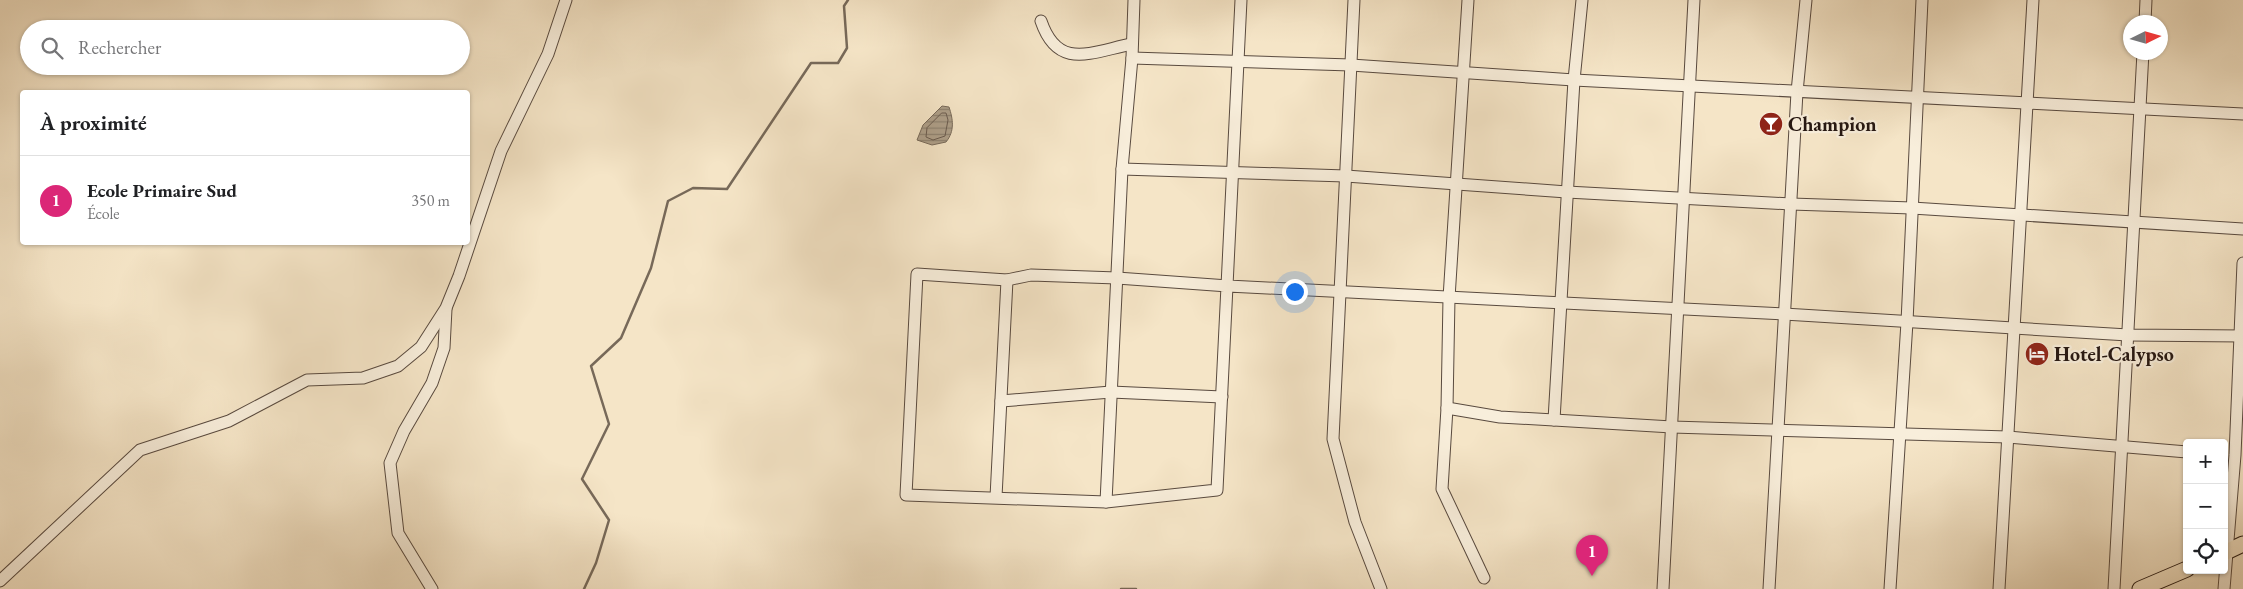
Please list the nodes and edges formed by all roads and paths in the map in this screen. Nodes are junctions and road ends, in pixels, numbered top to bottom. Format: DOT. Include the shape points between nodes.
graph roads {
  1 [pos="566,0"];
  2 [pos="1134,0"];
  3 [pos="1241,0"];
  4 [pos="1354,0"];
  5 [pos="1468,0"];
  6 [pos="1582,0"];
  7 [pos="1694,0"];
  8 [pos="1806,0"];
  9 [pos="1922,0"];
  10 [pos="2033,0"];
  11 [pos="2146,0"];
  12 [pos="2145,15"];
  13 [pos="1041,20"];
  14 [pos="1132,44"];
  15 [pos="1132,58"];
  16 [pos="1238,60"];
  17 [pos="2143,60"];
  18 [pos="1351,64"];
  19 [pos="1464,73"];
  20 [pos="1574,80"];
  21 [pos="1688,86"];
  22 [pos="1797,92"];
  23 [pos="1917,96"];
  24 [pos="2028,103"];
  25 [pos="2140,109"];
  26 [pos="2243,114"];
  27 [pos="1122,169"];
  28 [pos="1232,172"];
  29 [pos="1346,176"];
  30 [pos="1457,185"];
  31 [pos="1567,192"];
  32 [pos="1683,199"];
  33 [pos="1790,204"];
  34 [pos="1912,208"];
  35 [pos="2022,215"];
  36 [pos="2134,224"];
  37 [pos="2243,229"];
  38 [pos="470,243"];
  39 [pos="469,245"];
  40 [pos="2243,263"];
  41 [pos="1117,278"];
  42 [pos="1007,280"];
  43 [pos="1228,286"];
  44 [pos="1340,290"];
  45 [pos="1449,298"];
  46 [pos="1561,301"];
  47 [pos="446,308"];
  48 [pos="1678,308"];
  49 [pos="1784,314"];
  50 [pos="1907,322"];
  51 [pos="2014,328"];
  52 [pos="2128,335"];
  53 [pos="2241,336"];
  54 [pos="1111,392"];
  55 [pos="1222,397"];
  56 [pos="1001,401"];
  57 [pos="1447,408"];
  58 [pos="1554,420"];
  59 [pos="1672,426"];
  60 [pos="1780,429"];
  61 [pos="1901,433"];
  62 [pos="2008,437"];
  63 [pos="2122,448"];
  64 [pos="2183,452"];
  65 [pos="2230,455"];
  66 [pos="996,497"];
  67 [pos="1106,502"];
  68 [pos="2227,529"];
  69 [pos="2243,544"];
  70 [pos="2228,551"];
  71 [pos="2183,571"];
  72 [pos="2225,574"];
  73 [pos="1484,578"];
  74 [pos="0,581"];
  75 [pos="432,589"];
  76 [pos="1381,589"];
  77 [pos="1663,589"];
  78 [pos="1769,589"];
  79 [pos="1890,589"];
  80 [pos="1999,589"];
  81 [pos="2114,589"];
  82 [pos="2140,589"];
  83 [pos="2224,589"];
  1 -- 38 [label="street" via="548,54 501,151"];
  2 -- 14 [label="street"];
  3 -- 16 [label="street"];
  4 -- 18 [label="street"];
  5 -- 19 [label="street"];
  6 -- 20 [label="street"];
  7 -- 21 [label="street"];
  8 -- 22 [label="street"];
  9 -- 23 [label="street"];
  10 -- 24 [label="street"];
  11 -- 12 [label="street"];
  13 -- 14 [label="street" via="1050,42 1066,53 1082,54"];
  14 -- 15 [label="street"];
  15 -- 16 [label="street"];
  15 -- 27 [label="street"];
  16 -- 18 [label="street"];
  16 -- 28 [label="street"];
  17 -- 25 [label="street"];
  18 -- 19 [label="street"];
  18 -- 29 [label="street"];
  19 -- 20 [label="street"];
  19 -- 30 [label="street"];
  20 -- 21 [label="street"];
  20 -- 31 [label="street"];
  21 -- 22 [label="street"];
  21 -- 32 [label="street"];
  22 -- 23 [label="street"];
  22 -- 33 [label="street"];
  23 -- 24 [label="street"];
  23 -- 34 [label="street"];
  24 -- 25 [label="street"];
  24 -- 35 [label="street"];
  25 -- 26 [label="street"];
  25 -- 36 [label="street"];
  27 -- 28 [label="street"];
  27 -- 41 [label="street"];
  28 -- 29 [label="street"];
  28 -- 43 [label="street"];
  29 -- 30 [label="street"];
  29 -- 44 [label="street"];
  30 -- 31 [label="street"];
  30 -- 45 [label="street"];
  31 -- 32 [label="street"];
  31 -- 46 [label="street"];
  32 -- 33 [label="street"];
  32 -- 48 [label="street"];
  33 -- 34 [label="street"];
  33 -- 49 [label="street"];
  34 -- 35 [label="street"];
  34 -- 50 [label="street"];
  35 -- 36 [label="street"];
  35 -- 51 [label="street"];
  36 -- 37 [label="street"];
  36 -- 52 [label="street"];
  39 -- 47 [label="street"];
  40 -- 53 [label="street"];
  41 -- 42 [label="street" via="1031,275"];
  41 -- 43 [label="street"];
  41 -- 54 [label="street"];
  42 -- 56 [label="street"];
  42 -- 66 [label="street" via="918,274 906,495"];
  43 -- 44 [label="street"];
  43 -- 55 [label="street"];
  44 -- 45 [label="street"];
  44 -- 76 [label="street" via="1333,439 1355,522"];
  45 -- 46 [label="street"];
  45 -- 57 [label="street"];
  46 -- 48 [label="street"];
  46 -- 58 [label="street"];
  47 -- 74 [label="street" via="422,346 398,366 363,378 307,380 229,421 140,450"];
  47 -- 75 [label="street" via="444,348 432,383 390,463 398,533"];
  48 -- 49 [label="street"];
  48 -- 59 [label="street"];
  49 -- 50 [label="street"];
  49 -- 60 [label="street"];
  50 -- 51 [label="street"];
  50 -- 61 [label="street"];
  51 -- 52 [label="street"];
  51 -- 62 [label="street"];
  52 -- 53 [label="street"];
  52 -- 63 [label="street"];
  53 -- 65 [label="street"];
  54 -- 55 [label="street"];
  54 -- 56 [label="street"];
  54 -- 67 [label="street"];
  55 -- 67 [label="street" via="1217,490"];
  56 -- 66 [label="street"];
  57 -- 58 [label="street" via="1500,417"];
  57 -- 73 [label="street" via="1442,489"];
  58 -- 59 [label="street"];
  59 -- 60 [label="street"];
  59 -- 77 [label="street"];
  60 -- 61 [label="street"];
  60 -- 78 [label="street"];
  61 -- 62 [label="street"];
  61 -- 79 [label="street"];
  62 -- 63 [label="street"];
  62 -- 80 [label="street"];
  63 -- 64 [label="street"];
  63 -- 81 [label="street"];
  65 -- 68 [label="street"];
  66 -- 67 [label="street"];
  69 -- 70 [label="main road"];
  71 -- 82 [label="main road"];
  72 -- 83 [label="street"];
}
